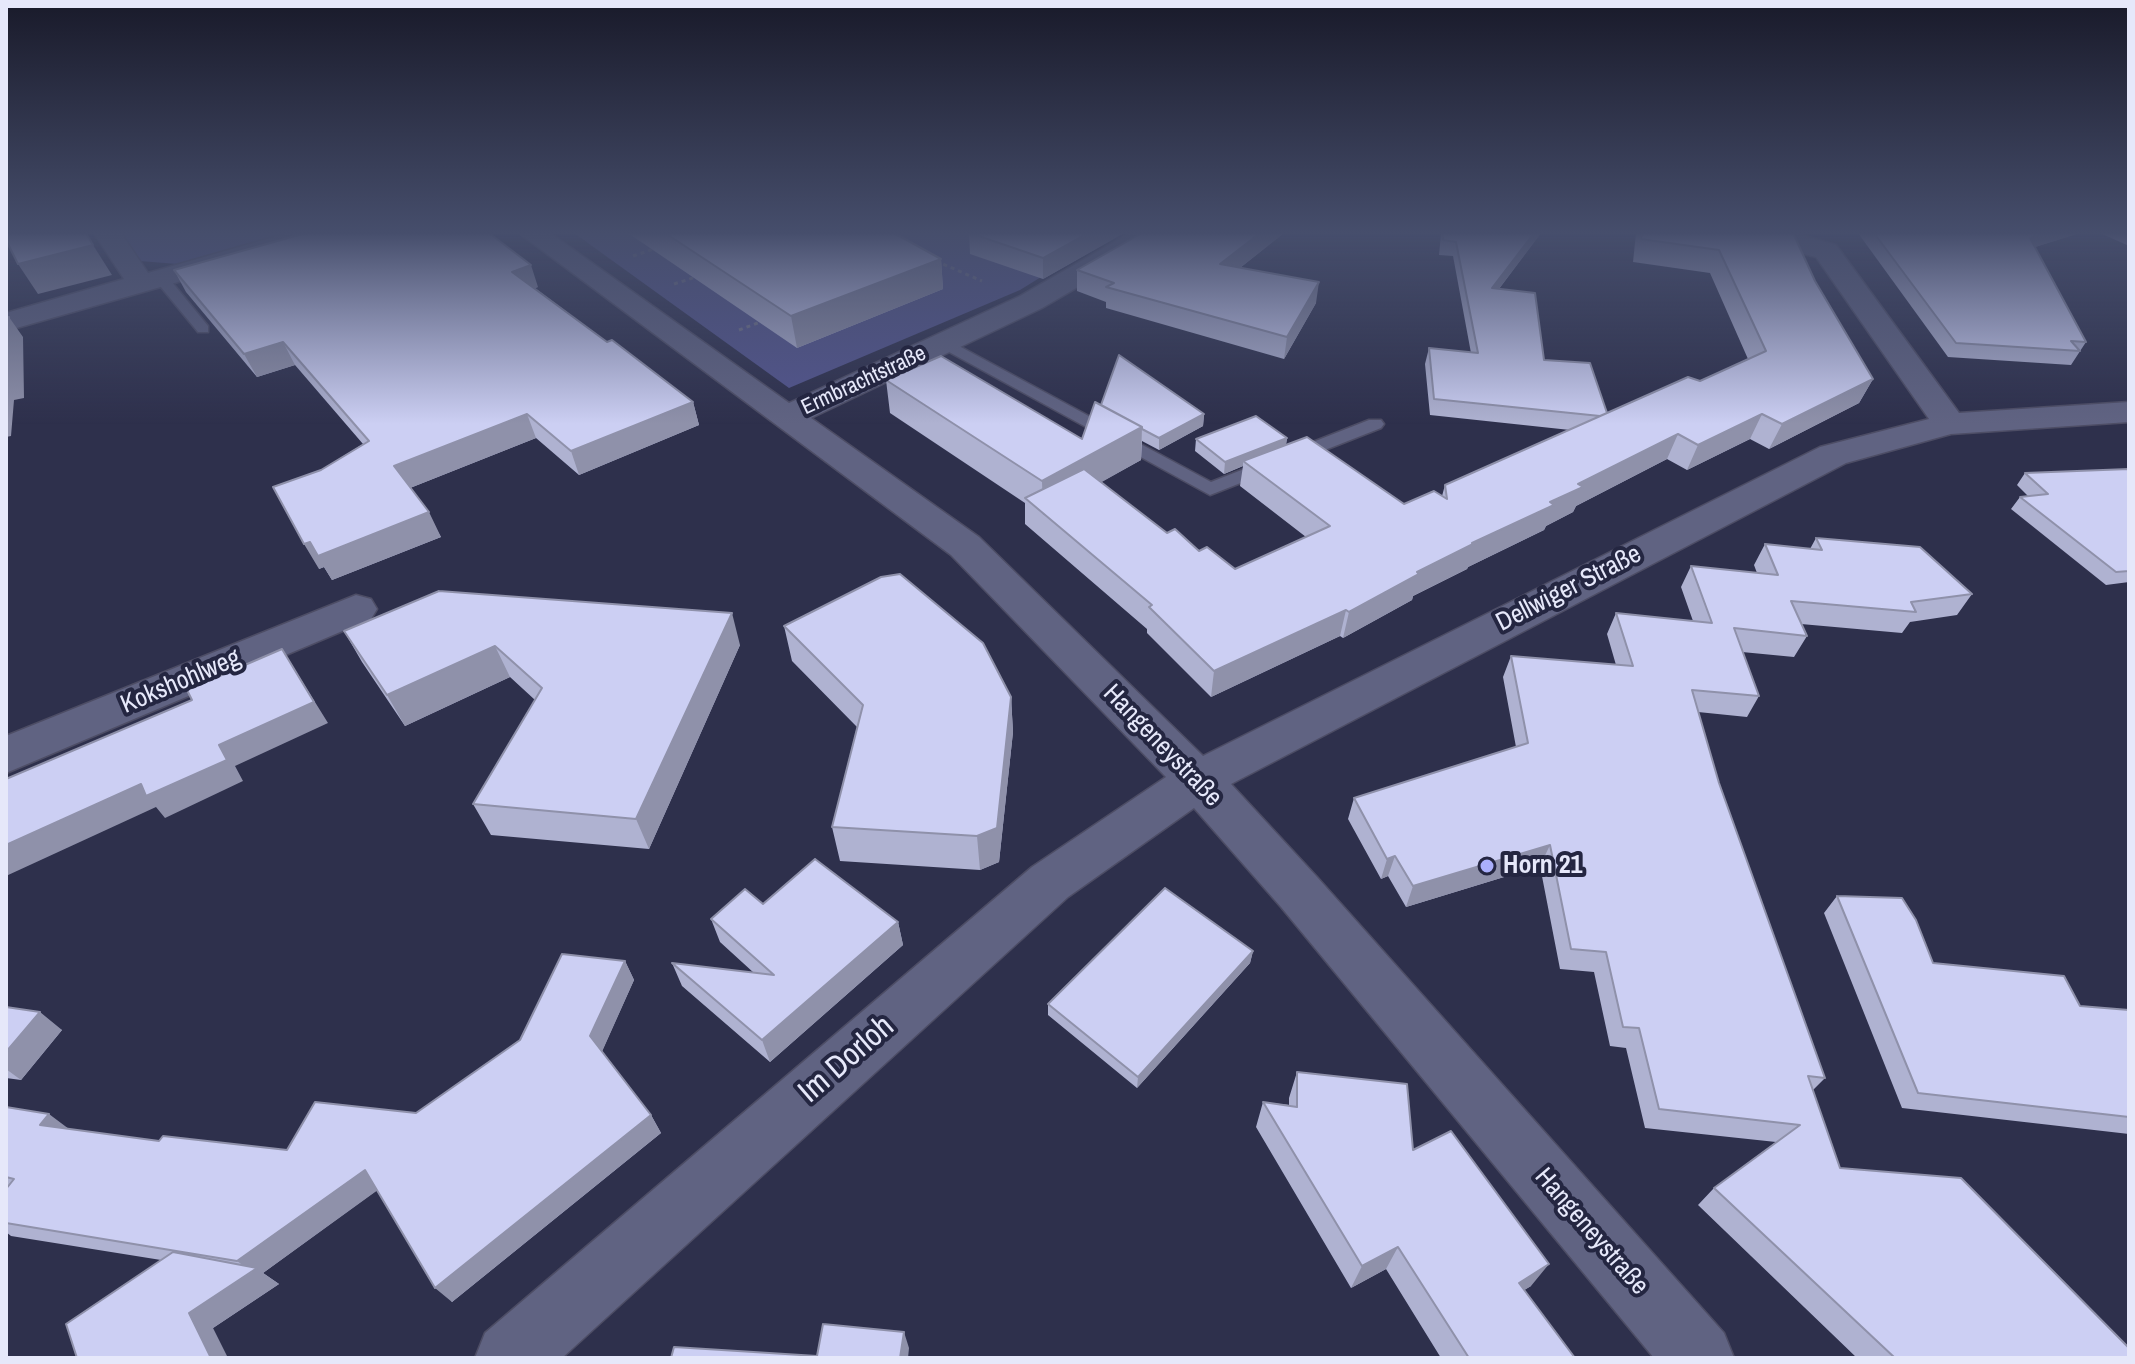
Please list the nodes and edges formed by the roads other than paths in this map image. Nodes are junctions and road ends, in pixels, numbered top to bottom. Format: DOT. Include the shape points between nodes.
graph roads {
  1 [pos="96,297"];
  2 [pos="168,297"];
  3 [pos="621,297"];
  4 [pos="1040,297"];
  5 [pos="1860,297"];
  6 [pos="6,322"];
  7 [pos="203,329"];
  8 [pos="946,344"];
  9 [pos="2129,412"];
  10 [pos="788,416"];
  11 [pos="1375,424"];
  12 [pos="1950,424"];
  13 [pos="356,609"];
  14 [pos="6,755"];
  15 [pos="1198,780"];
  16 [pos="510,1358"];
  17 [pos="1699,1358"];
  1 -- 6 [label="street"];
  2 -- 7 [label="lane"];
  3 -- 10 [label="street, Hangeneystraße"];
  4 -- 8 [label="street, Ermbrachtstraße"];
  5 -- 12 [label="street"];
  8 -- 10 [label="street, Ermbrachtstraße"];
  8 -- 11 [label="lane" via="1210,489"];
  9 -- 12 [label="street, Dellwiger Straße"];
  10 -- 15 [label="street, Hangeneystraße" via="965,546"];
  12 -- 15 [label="street, Dellwiger Straße" via="1833,455"];
  13 -- 14 [label="street, Kokshohlweg"];
  15 -- 16 [label="street, Im Dorloh" via="1050,882"];
  15 -- 17 [label="street, Hangeneystraße"];
}
